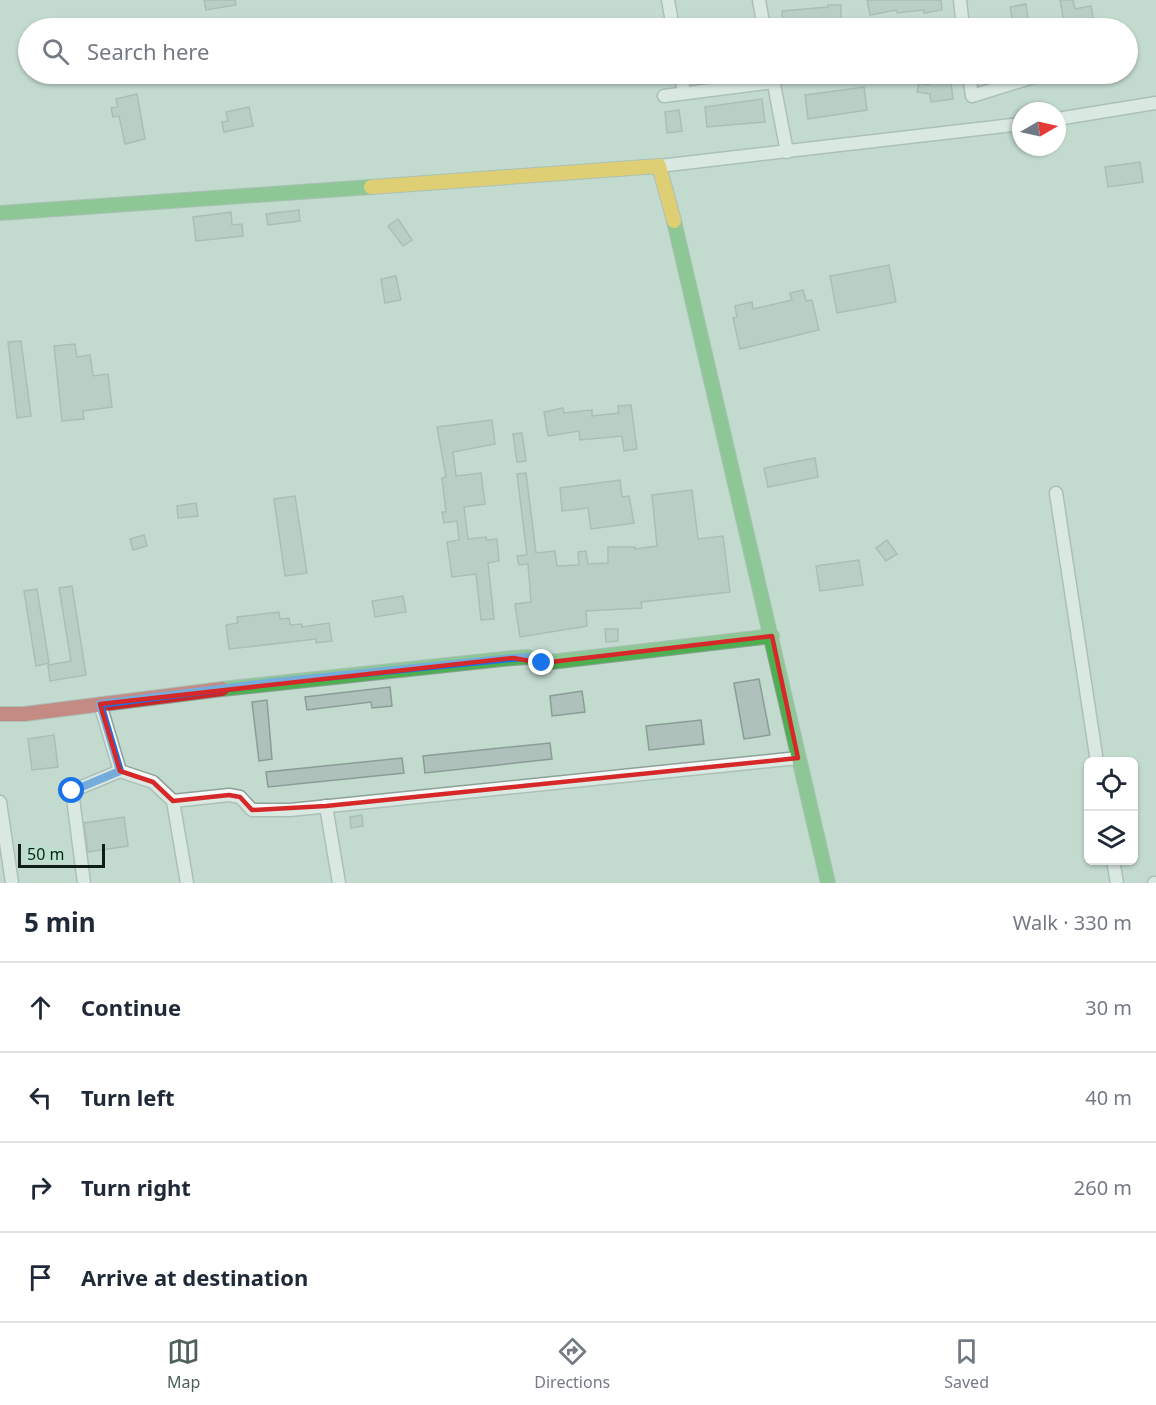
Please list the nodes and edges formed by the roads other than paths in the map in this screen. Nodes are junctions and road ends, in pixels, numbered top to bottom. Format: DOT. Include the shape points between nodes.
graph roads {
  1 [pos="668,0"];
  2 [pos="762,0"];
  3 [pos="960,0"];
  4 [pos="671,18"];
  5 [pos="763,18"];
  6 [pos="962,18"];
  7 [pos="683,84"];
  8 [pos="737,84"];
  9 [pos="774,84"];
  10 [pos="970,84"];
  11 [pos="1011,84"];
  12 [pos="684,93"];
  13 [pos="664,96"];
  14 [pos="1156,103"];
  15 [pos="1066,118"];
  16 [pos="1012,125"];
  17 [pos="787,152"];
  18 [pos="659,166"];
  19 [pos="0,213"];
  20 [pos="1056,493"];
  21 [pos="772,636"];
  22 [pos="100,704"];
  23 [pos="0,714"];
  24 [pos="1096,757"];
  25 [pos="798,758"];
  26 [pos="120,771"];
  27 [pos="173,801"];
  28 [pos="0,802"];
  29 [pos="326,806"];
  30 [pos="1114,865"];
  31 [pos="12,883"];
  32 [pos="84,883"];
  33 [pos="187,883"];
  34 [pos="339,883"];
  35 [pos="828,883"];
  36 [pos="1117,883"];
  1 -- 4 [label="street"];
  2 -- 5 [label="street"];
  3 -- 6 [label="street"];
  7 -- 12 [label="street"];
  8 -- 12 [label="street"];
  9 -- 17 [label="street"];
  10 -- 11 [label="street" via="972,96"];
  12 -- 13 [label="street"];
  14 -- 15 [label="street"];
  16 -- 17 [label="street"];
  17 -- 18 [label="street"];
  18 -- 19 [label="street"];
  18 -- 21 [label="street"];
  20 -- 24 [label="street"];
  21 -- 22 [label="street" via="542,663 528,657 513,658 275,682"];
  21 -- 25 [label="street"];
  22 -- 23 [label="street"];
  22 -- 26 [label="street"];
  25 -- 29 [label="street"];
  25 -- 35 [label="street"];
  26 -- 27 [label="street" via="153,782"];
  26 -- 32 [label="street" via="72,791"];
  27 -- 29 [label="street" via="229,795 240,797 252,810"];
  27 -- 33 [label="street"];
  28 -- 31 [label="street"];
  29 -- 34 [label="street"];
  30 -- 36 [label="street"];
}
